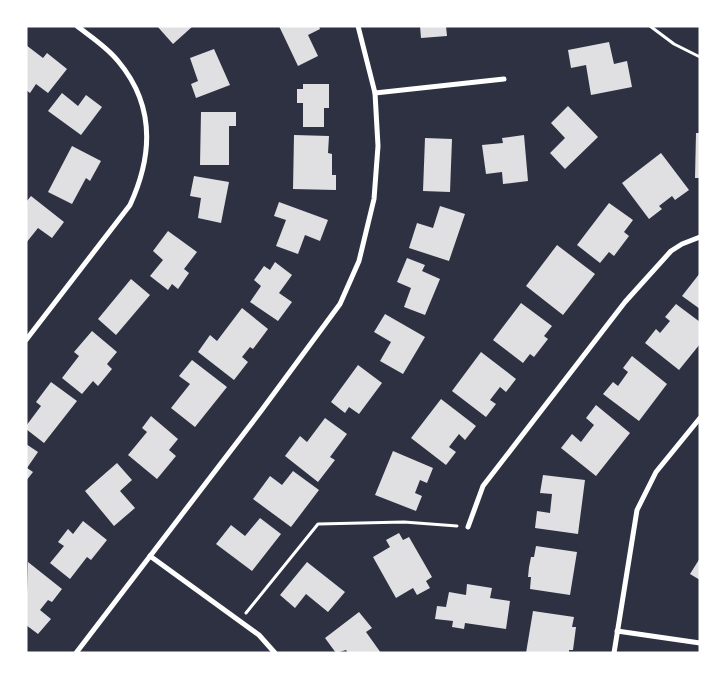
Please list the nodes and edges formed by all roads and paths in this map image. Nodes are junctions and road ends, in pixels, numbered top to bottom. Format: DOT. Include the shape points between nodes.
graph roads {
  1 [pos="77,26"];
  2 [pos="358,26"];
  3 [pos="650,26"];
  4 [pos="700,57"];
  5 [pos="504,79"];
  6 [pos="375,93"];
  7 [pos="700,237"];
  8 [pos="26,340"];
  9 [pos="700,418"];
  10 [pos="468,527"];
  11 [pos="150,556"];
  12 [pos="240,621"];
  13 [pos="618,630"];
  14 [pos="700,643"];
  15 [pos="76,653"];
  16 [pos="275,653"];
  17 [pos="614,653"];
  1 -- 8 [label="street" via="118,60 132,82 142,105 147,156 141,181 130,205"];
  2 -- 6 [label="street"];
  3 -- 4 [label="path" via="674,44"];
  5 -- 6 [label="street"];
  6 -- 11 [label="street" via="378,146 374,199 359,260 340,304"];
  7 -- 10 [label="street" via="671,251 625,302 483,486"];
  9 -- 13 [label="street" via="656,472 637,510"];
  10 -- 12 [label="path" via="358,521 318,524"];
  11 -- 12 [label="street"];
  11 -- 15 [label="street"];
  12 -- 16 [label="street"];
  13 -- 14 [label="street"];
  13 -- 17 [label="street"];
}
